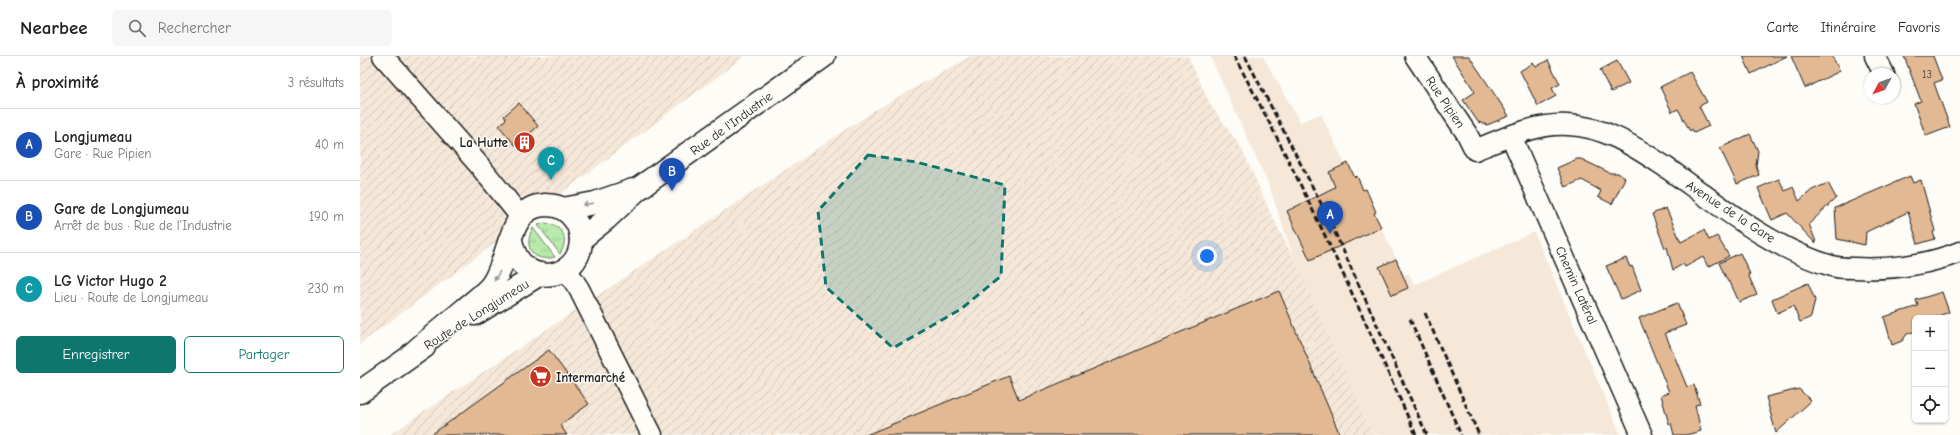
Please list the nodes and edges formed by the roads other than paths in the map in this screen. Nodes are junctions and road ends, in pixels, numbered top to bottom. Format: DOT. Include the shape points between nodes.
graph roads {
  1 [pos="383,56"];
  2 [pos="824,56"];
  3 [pos="1415,56"];
  4 [pos="1876,56"];
  5 [pos="1881,68"];
  6 [pos="1511,136"];
  7 [pos="1475,150"];
  8 [pos="638,189"];
  9 [pos="563,209"];
  10 [pos="520,216"];
  11 [pos="581,239"];
  12 [pos="511,240"];
  13 [pos="1960,252"];
  14 [pos="566,269"];
  15 [pos="540,274"];
  16 [pos="412,354"];
  17 [pos="360,392"];
  18 [pos="652,435"];
  19 [pos="1642,435"];
  1 -- 10 [label="street"];
  2 -- 8 [label="street, Rue de l'Industrie"];
  3 -- 7 [label="street, Rue Pipien"];
  4 -- 5 [label="street"];
  6 -- 7 [label="street, Avenue de la Gare"];
  6 -- 13 [label="street, Avenue de la Gare" via="1552,125 1587,127 1604,132 1638,149 1769,238 1799,254 1834,267 1881,269 1923,263"];
  6 -- 19 [label="street, Chemin Latéral"];
  8 -- 9 [label="street, Rue de l'Industrie, one-way" via="595,203"];
  8 -- 11 [label="street, Rue de l'Industrie"];
  9 -- 10 [label="street" via="552,205 540,205 528,209"];
  9 -- 11 [label="street" via="573,217 579,227"];
  10 -- 12 [label="street, Route de Longjumeau" via="513,228"];
  11 -- 14 [label="street" via="579,252"];
  12 -- 15 [label="street, Route de Longjumeau" via="513,252 520,262 529,270"];
  12 -- 16 [label="street, Route de Longjumeau, one-way" via="498,274 490,287"];
  14 -- 15 [label="street, Route de Longjumeau" via="553,274"];
  14 -- 18 [label="street" via="579,289"];
  15 -- 16 [label="street, Route de Longjumeau"];
  16 -- 17 [label="street, Route de Longjumeau"];
}
